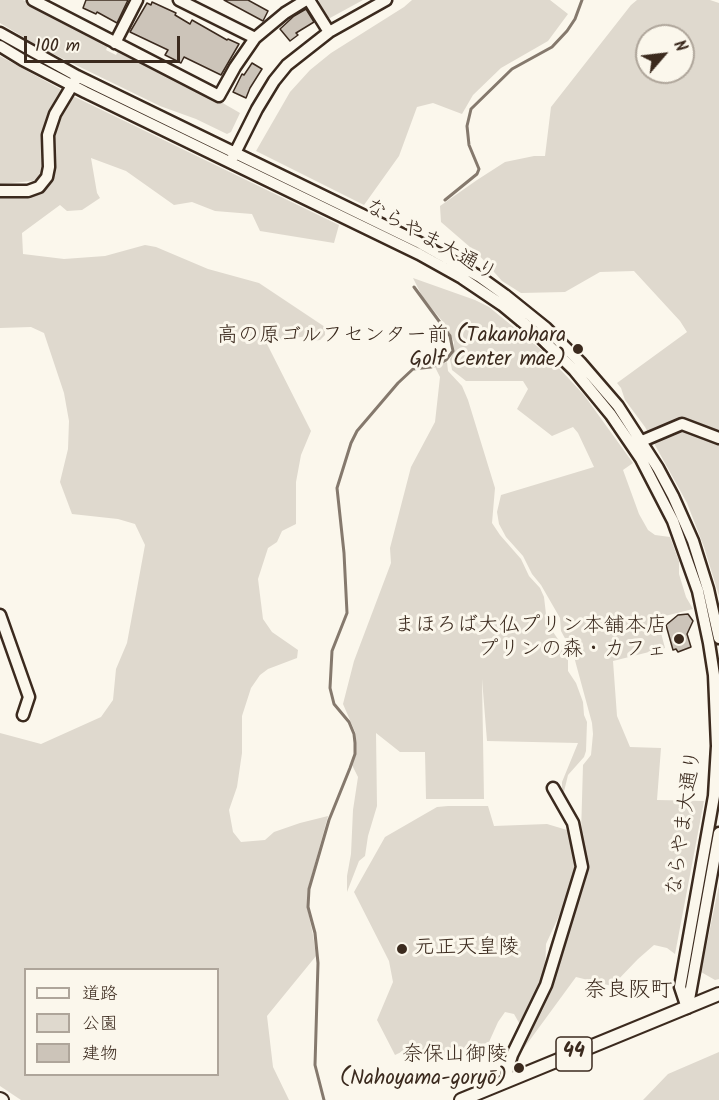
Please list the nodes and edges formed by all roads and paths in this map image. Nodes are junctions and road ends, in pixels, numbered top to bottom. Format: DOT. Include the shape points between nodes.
graph roads {
  1 [pos="33,0"];
  2 [pos="137,0"];
  3 [pos="179,0"];
  4 [pos="308,0"];
  5 [pos="386,0"];
  6 [pos="329,32"];
  7 [pos="0,33"];
  8 [pos="255,38"];
  9 [pos="115,44"];
  10 [pos="0,46"];
  11 [pos="75,81"];
  12 [pos="233,157"];
  13 [pos="0,191"];
  14 [pos="450,265"];
  15 [pos="718,437"];
  16 [pos="642,441"];
  17 [pos="0,615"];
  18 [pos="719,638"];
  19 [pos="23,715"];
  20 [pos="553,788"];
  21 [pos="719,833"];
  22 [pos="719,994"];
  23 [pos="687,1008"];
  24 [pos="507,1081"];
  25 [pos="461,1100"];
  1 -- 9 [label="street"];
  2 -- 9 [label="street"];
  3 -- 8 [label="street"];
  4 -- 6 [label="street"];
  4 -- 8 [label="street"];
  5 -- 6 [label="street"];
  6 -- 12 [label="street" via="298,55 274,81"];
  7 -- 11 [label="street, ならやま大通り"];
  8 -- 9 [label="street" via="219,96"];
  10 -- 11 [label="street, ならやま大通り" via="22,60"];
  11 -- 12 [label="street, ならやま大通り"];
  11 -- 13 [label="street" via="55,114 48,135 47,177 39,187 28,191"];
  12 -- 14 [label="street, ならやま大通り"];
  14 -- 16 [label="street, ならやま大通り" via="505,295 546,328 618,406"];
  14 -- 23 [label="street, ならやま大通り" via="537,334 611,415 664,500 698,591 714,675 717,746 714,796 680,987"];
  15 -- 16 [label="street" via="682,424"];
  16 -- 18 [label="street, ならやま大通り" via="689,532"];
  17 -- 19 [label="street" via="29,697"];
  20 -- 24 [label="street" via="573,823 582,867 546,985 512,1055"];
  21 -- 23 [label="street, ならやま大通り"];
  22 -- 23 [label="main road, 44"];
  23 -- 24 [label="main road, 44"];
  24 -- 25 [label="main road, 44"];
}
